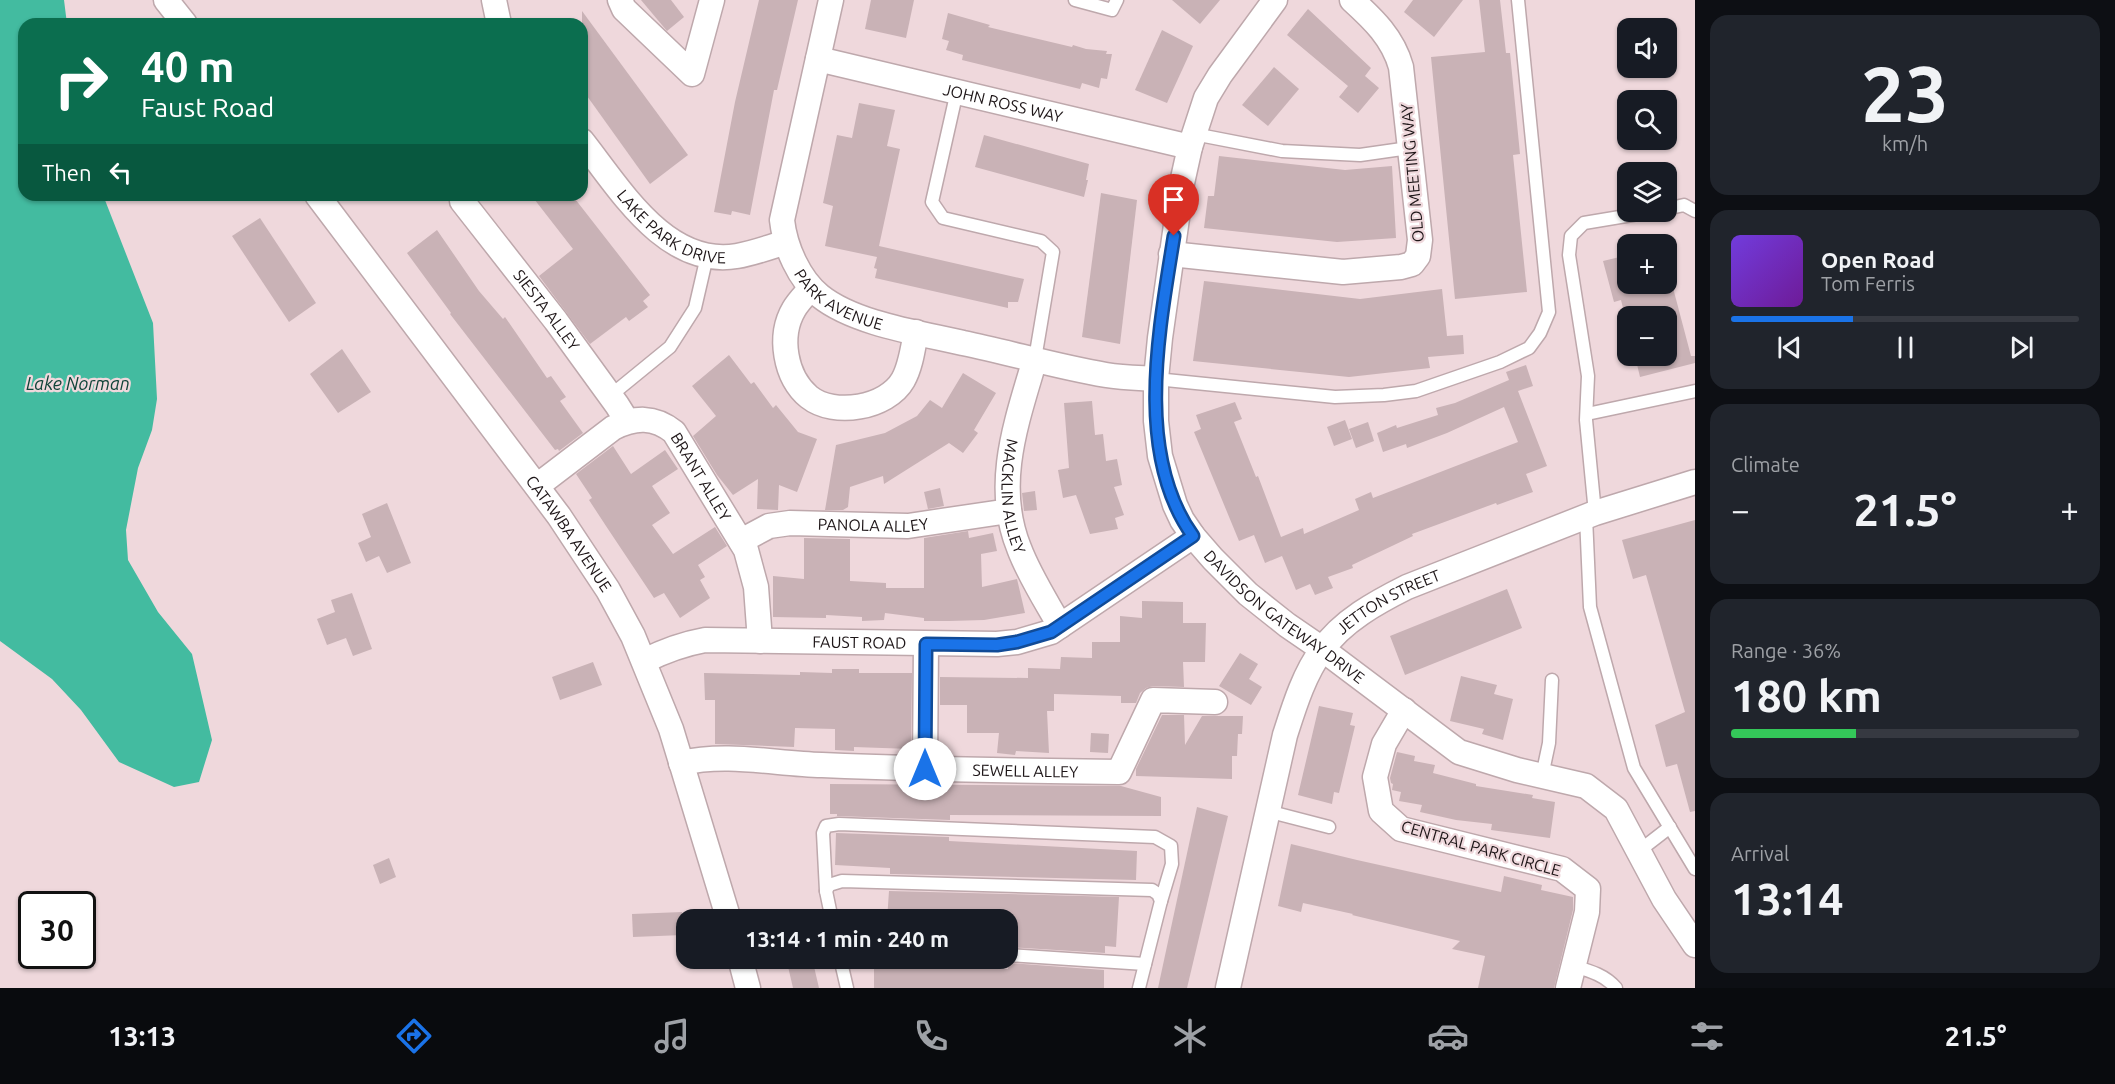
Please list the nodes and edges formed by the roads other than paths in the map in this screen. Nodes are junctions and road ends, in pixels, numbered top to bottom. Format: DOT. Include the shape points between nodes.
graph roads {
  1 [pos="166,0"];
  2 [pos="494,0"];
  3 [pos="620,0"];
  4 [pos="712,0"];
  5 [pos="831,0"];
  6 [pos="1075,0"];
  7 [pos="1117,0"];
  8 [pos="1275,0"];
  9 [pos="1518,0"];
  10 [pos="1368,5"];
  11 [pos="180,18"];
  12 [pos="498,18"];
  13 [pos="818,59"];
  14 [pos="957,91"];
  15 [pos="1192,140"];
  16 [pos="1409,148"];
  17 [pos="588,149"];
  18 [pos="322,201"];
  19 [pos="462,201"];
  20 [pos="1677,207"];
  21 [pos="1695,211"];
  22 [pos="1617,218"];
  23 [pos="786,242"];
  24 [pos="1171,254"];
  25 [pos="707,256"];
  26 [pos="811,288"];
  27 [pos="916,332"];
  28 [pos="1035,359"];
  29 [pos="1156,379"];
  30 [pos="1695,391"];
  31 [pos="610,396"];
  32 [pos="1587,414"];
  33 [pos="627,421"];
  34 [pos="1695,482"];
  35 [pos="537,486"];
  36 [pos="1009,511"];
  37 [pos="1590,515"];
  38 [pos="1193,536"];
  39 [pos="741,541"];
  40 [pos="1060,626"];
  41 [pos="760,641"];
  42 [pos="926,644"];
  43 [pos="1322,649"];
  44 [pos="644,661"];
  45 [pos="1552,680"];
  46 [pos="1215,702"];
  47 [pos="1404,710"];
  48 [pos="681,763"];
  49 [pos="925,769"];
  50 [pos="1542,776"];
  51 [pos="1267,811"];
  52 [pos="1329,827"];
  53 [pos="1670,827"];
  54 [pos="1639,851"];
  55 [pos="1695,869"];
  56 [pos="826,891"];
  57 [pos="1161,901"];
  58 [pos="726,909"];
  59 [pos="830,909"];
  60 [pos="1695,945"];
  61 [pos="1018,956"];
  62 [pos="1145,964"];
  63 [pos="743,969"];
  64 [pos="843,969"];
  65 [pos="1571,977"];
  66 [pos="748,988"];
  67 [pos="847,988"];
  68 [pos="1139,988"];
  69 [pos="1228,988"];
  70 [pos="1616,988"];
  1 -- 11 [label="street"];
  2 -- 12 [label="street"];
  3 -- 4 [label="street" via="624,9 692,74"];
  5 -- 13 [label="street, PARK AVENUE"];
  6 -- 7 [label="lane" via="1112,10"];
  8 -- 15 [label="street, DAVIDSON GATEWAY DRIVE" via="1206,98"];
  9 -- 29 [label="lane" via="1549,312 1528,348 1500,362 1416,390 1384,395 1335,397"];
  10 -- 16 [label="street, OLD MEETING WAY" via="1396,50 1404,85"];
  13 -- 14 [label="street, JOHN ROSS WAY"];
  13 -- 23 [label="street, PARK AVENUE" via="785,199 782,220"];
  14 -- 15 [label="street, JOHN ROSS WAY"];
  14 -- 28 [label="lane" via="932,202 943,218 1041,241 1053,252"];
  15 -- 16 [label="lane" via="1360,155"];
  15 -- 24 [label="street, DAVIDSON GATEWAY DRIVE"];
  16 -- 24 [label="street, OLD MEETING WAY" via="1420,240 1419,256 1412,264 1324,272"];
  17 -- 25 [label="street, LAKE PARK DRIVE" via="649,225 678,246"];
  18 -- 35 [label="street, CATAWBA AVENUE"];
  19 -- 31 [label="street, SIESTA ALLEY"];
  20 -- 21 [label="lane"];
  22 -- 32 [label="lane" via="1584,223 1571,236 1569,255 1588,376"];
  23 -- 25 [label="street, LAKE PARK DRIVE" via="736,257"];
  23 -- 26 [label="street, PARK AVENUE"];
  24 -- 29 [label="street, DAVIDSON GATEWAY DRIVE"];
  25 -- 31 [label="lane" via="695,308 670,347"];
  26 -- 27 [label="street, PARK AVENUE" via="853,315"];
  26 -- 27 [label="street" via="793,310 785,336 787,361 796,383 810,398 832,407 855,407 892,394 903,380"];
  27 -- 28 [label="street, PARK AVENUE"];
  28 -- 29 [label="street, PARK AVENUE" via="1107,375"];
  28 -- 36 [label="street, MACKLIN ALLEY" via="1018,416 1007,475"];
  29 -- 38 [label="street, DAVIDSON GATEWAY DRIVE" via="1162,464 1174,505"];
  30 -- 32 [label="lane"];
  31 -- 33 [label="street, SIESTA ALLEY"];
  32 -- 37 [label="lane"];
  33 -- 35 [label="street"];
  33 -- 39 [label="street, BRANT ALLEY" via="646,419 674,432"];
  34 -- 37 [label="street, JETTON STREET"];
  35 -- 44 [label="street, CATAWBA AVENUE" via="608,590"];
  36 -- 39 [label="street, PANOLA ALLEY" via="908,526 790,523 769,526"];
  36 -- 40 [label="street, MACKLIN ALLEY" via="1019,550"];
  37 -- 43 [label="street, JETTON STREET" via="1381,599"];
  37 -- 53 [label="lane" via="1590,608 1634,768"];
  38 -- 40 [label="street, FAUST ROAD"];
  38 -- 43 [label="street, DAVIDSON GATEWAY DRIVE" via="1248,594"];
  39 -- 41 [label="street, BRANT ALLEY" via="756,587"];
  40 -- 42 [label="street, FAUST ROAD" via="1034,638 997,645"];
  41 -- 42 [label="street, FAUST ROAD"];
  41 -- 44 [label="street, FAUST ROAD" via="689,643"];
  42 -- 49 [label="street"];
  43 -- 47 [label="street, DAVIDSON GATEWAY DRIVE"];
  43 -- 51 [label="street, JETTON STREET" via="1292,712"];
  44 -- 48 [label="street, CATAWBA AVENUE"];
  45 -- 50 [label="lane" via="1549,743"];
  46 -- 49 [label="street, SEWELL ALLEY" via="1153,700 1119,772"];
  47 -- 50 [label="street, DAVIDSON GATEWAY DRIVE" via="1459,752"];
  47 -- 65 [label="street, CENTRAL PARK CIRCLE" via="1384,744 1375,777 1381,811 1401,829 1562,869 1588,889 1587,912"];
  48 -- 49 [label="street, SEWELL ALLEY" via="720,758"];
  48 -- 58 [label="street, CATAWBA AVENUE"];
  50 -- 54 [label="street, DAVIDSON GATEWAY DRIVE" via="1586,786 1616,809"];
  51 -- 52 [label="lane"];
  51 -- 69 [label="street, JETTON STREET"];
  53 -- 54 [label="lane"];
  53 -- 55 [label="lane"];
  54 -- 60 [label="street, DAVIDSON GATEWAY DRIVE" via="1664,899"];
  56 -- 57 [label="lane" via="842,881 1152,890"];
  56 -- 57 [label="lane" via="823,833 826,826 839,824 1155,837 1170,846 1172,864"];
  56 -- 59 [label="lane"];
  57 -- 62 [label="lane"];
  61 -- 62 [label="lane"];
  62 -- 68 [label="lane"];
  63 -- 66 [label="street"];
  64 -- 67 [label="lane"];
  65 -- 70 [label="lane" via="1593,971"];
}
